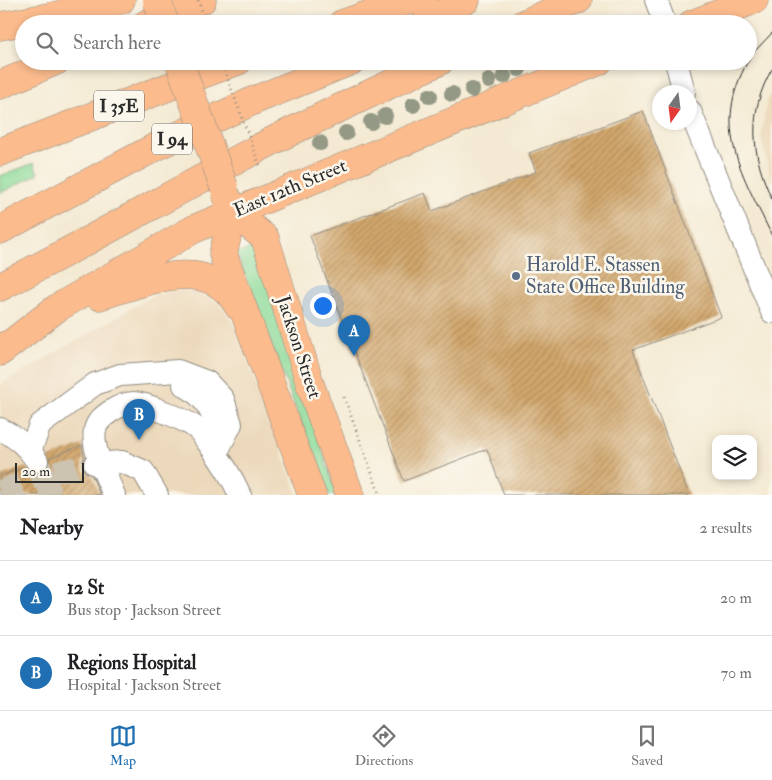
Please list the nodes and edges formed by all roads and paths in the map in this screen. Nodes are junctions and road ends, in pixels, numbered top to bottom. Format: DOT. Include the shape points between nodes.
graph roads {
  1 [pos="121,0"];
  2 [pos="157,0"];
  3 [pos="198,0"];
  4 [pos="202,0"];
  5 [pos="422,0"];
  6 [pos="466,0"];
  7 [pos="578,0"];
  8 [pos="656,0"];
  9 [pos="754,0"];
  10 [pos="57,15"];
  11 [pos="162,15"];
  12 [pos="167,15"];
  13 [pos="204,15"];
  14 [pos="367,15"];
  15 [pos="440,15"];
  16 [pos="544,15"];
  17 [pos="662,15"];
  18 [pos="715,15"];
  19 [pos="15,23"];
  20 [pos="0,26"];
  21 [pos="35,70"];
  22 [pos="182,70"];
  23 [pos="214,70"];
  24 [pos="224,70"];
  25 [pos="329,70"];
  26 [pos="420,70"];
  27 [pos="575,70"];
  28 [pos="678,70"];
  29 [pos="0,85"];
  30 [pos="682,85"];
  31 [pos="697,128"];
  32 [pos="0,152"];
  33 [pos="260,166"];
  34 [pos="228,200"];
  35 [pos="0,230"];
  36 [pos="0,287"];
  37 [pos="57,308"];
  38 [pos="772,312"];
  39 [pos="254,336"];
  40 [pos="2,348"];
  41 [pos="0,429"];
  42 [pos="218,449"];
  43 [pos="98,464"];
  44 [pos="114,495"];
  45 [pos="157,495"];
  46 [pos="240,495"];
  47 [pos="312,495"];
  48 [pos="350,495"];
  1 -- 10 [label="main road"];
  2 -- 11 [label="main road, bridge"];
  3 -- 13 [label="path, bridge"];
  4 -- 12 [label="main road"];
  5 -- 14 [label="main road" via="407,1"];
  6 -- 15 [label="main road"];
  7 -- 16 [label="main road"];
  8 -- 17 [label="street"];
  9 -- 18 [label="main road"];
  19 -- 20 [label="main road"];
  21 -- 29 [label="main road"];
  22 -- 34 [label="main road, bridge"];
  23 -- 32 [label="main road, I 35E"];
  24 -- 33 [label="path, bridge"];
  25 -- 35 [label="main road, I 94" via="165,142"];
  26 -- 36 [label="main road" via="276,140"];
  27 -- 34 [label="main road, East 12th Street"];
  28 -- 30 [label="street"];
  31 -- 38 [label="street"];
  34 -- 37 [label="main road, East 12th Street" via="194,229"];
  34 -- 39 [label="main road, Jackson Street" via="224,254"];
  34 -- 48 [label="main road, Jackson Street" via="265,238 311,387"];
  37 -- 39 [label="main road" via="157,279 197,275 218,283 232,295"];
  37 -- 40 [label="main road, East 12th Street"];
  39 -- 47 [label="main road, Jackson Street"];
  41 -- 42 [label="street" via="34,456 40,424 95,384 120,375 147,372 178,382 196,392 208,405 216,421"];
  42 -- 43 [label="street" via="196,428 194,418 180,404 152,396 117,408 100,418 95,429"];
  42 -- 46 [label="street"];
  43 -- 44 [label="street"];
  43 -- 45 [label="street" via="122,462 144,471"];
}
